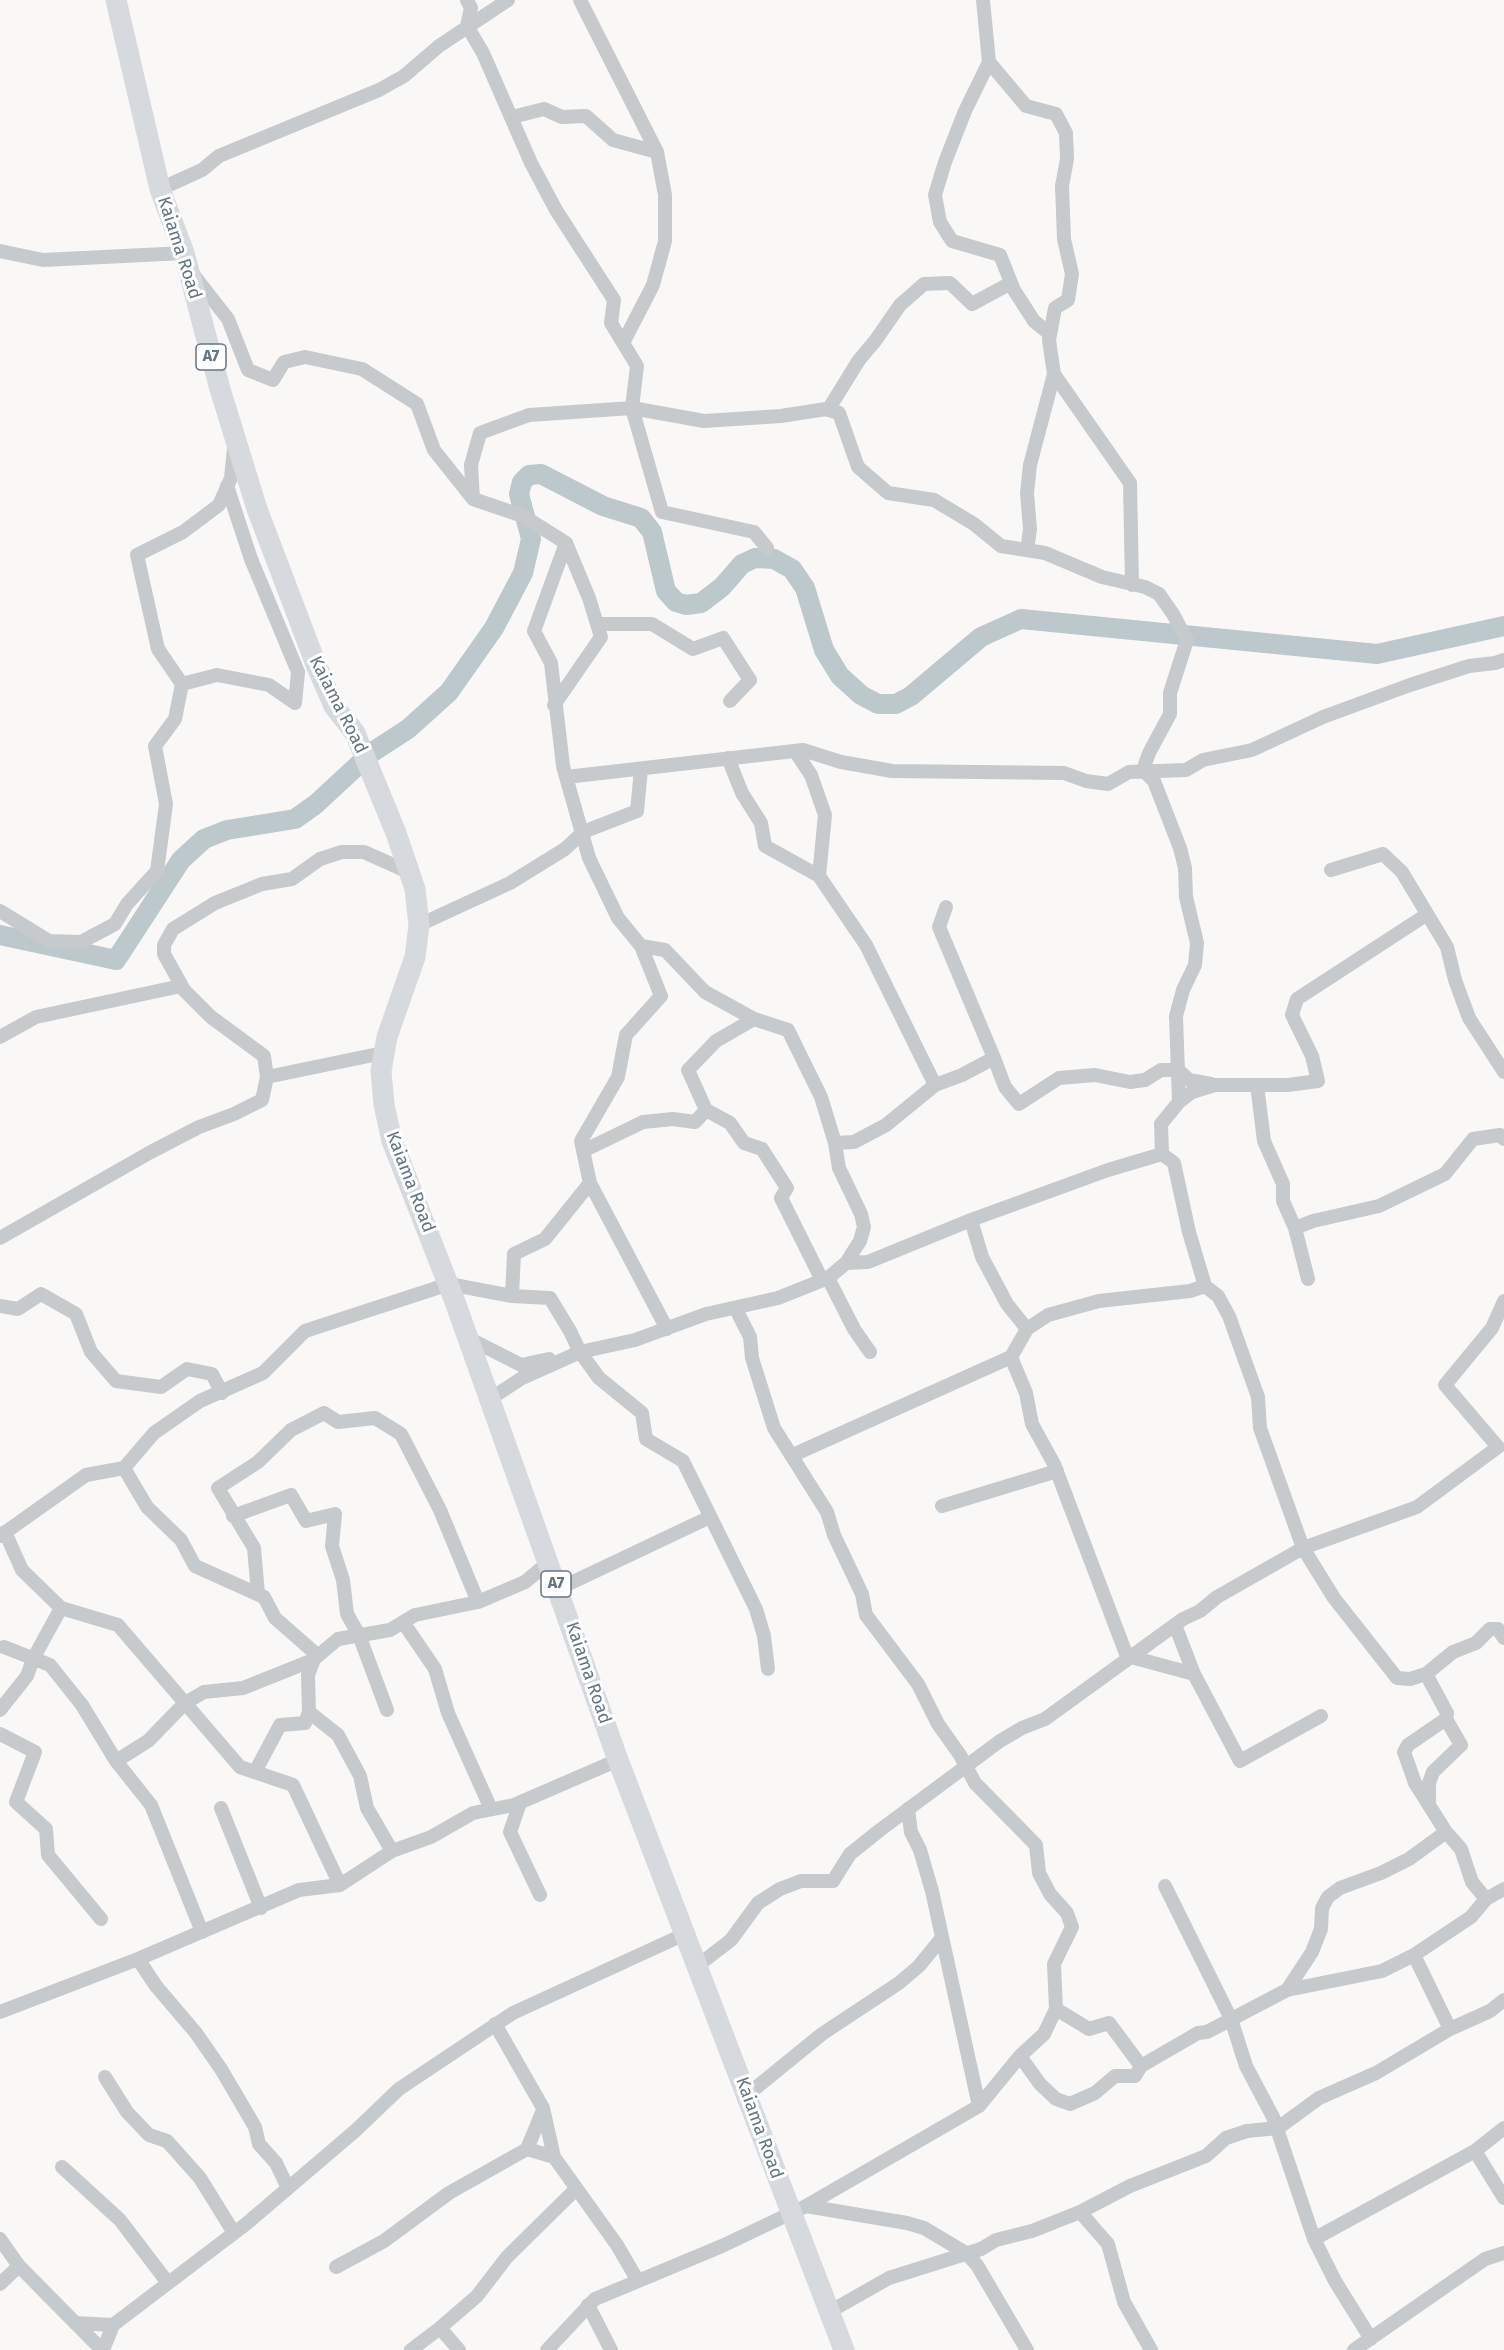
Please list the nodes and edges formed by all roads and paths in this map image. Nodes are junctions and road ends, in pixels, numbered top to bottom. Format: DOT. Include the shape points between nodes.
graph roads {
  1 [pos="116,0"];
  2 [pos="467,0"];
  3 [pos="507,0"];
  4 [pos="580,0"];
  5 [pos="983,0"];
  6 [pos="494,5"];
  7 [pos="467,26"];
  8 [pos="989,62"];
  9 [pos="512,117"];
  10 [pos="657,152"];
  11 [pos="160,189"];
  12 [pos="0,251"];
  13 [pos="185,260"];
  14 [pos="1011,283"];
  15 [pos="1050,334"];
  16 [pos="623,343"];
  17 [pos="1054,374"];
  18 [pos="632,408"];
  19 [pos="828,410"];
  20 [pos="235,437"];
  21 [pos="227,486"];
  22 [pos="473,499"];
  23 [pos="566,543"];
  24 [pos="767,548"];
  25 [pos="1027,550"];
  26 [pos="1132,585"];
  27 [pos="597,624"];
  28 [pos="1504,660"];
  29 [pos="182,684"];
  30 [pos="730,701"];
  31 [pos="554,705"];
  32 [pos="795,751"];
  33 [pos="728,758"];
  34 [pos="641,769"];
  35 [pos="1143,770"];
  36 [pos="566,777"];
  37 [pos="583,832"];
  38 [pos="1331,870"];
  39 [pos="411,873"];
  40 [pos="819,876"];
  41 [pos="946,907"];
  42 [pos="0,911"];
  43 [pos="1426,915"];
  44 [pos="419,925"];
  45 [pos="641,946"];
  46 [pos="181,986"];
  47 [pos="754,1019"];
  48 [pos="0,1037"];
  49 [pos="383,1053"];
  50 [pos="993,1058"];
  51 [pos="1178,1070"];
  52 [pos="1504,1072"];
  53 [pos="267,1077"];
  54 [pos="935,1085"];
  55 [pos="1215,1085"];
  56 [pos="1257,1085"];
  57 [pos="1179,1101"];
  58 [pos="706,1110"];
  59 [pos="1504,1139"];
  60 [pos="835,1143"];
  61 [pos="583,1151"];
  62 [pos="1162,1154"];
  63 [pos="590,1183"];
  64 [pos="971,1220"];
  65 [pos="1295,1228"];
  66 [pos="0,1238"];
  67 [pos="846,1263"];
  68 [pos="825,1279"];
  69 [pos="1308,1279"];
  70 [pos="449,1284"];
  71 [pos="1205,1286"];
  72 [pos="512,1296"];
  73 [pos="1504,1301"];
  74 [pos="0,1306"];
  75 [pos="736,1308"];
  76 [pos="666,1329"];
  77 [pos="1027,1329"];
  78 [pos="468,1338"];
  79 [pos="580,1352"];
  80 [pos="870,1352"];
  81 [pos="1011,1357"];
  82 [pos="222,1393"];
  83 [pos="490,1399"];
  84 [pos="1501,1445"];
  85 [pos="793,1455"];
  86 [pos="124,1468"];
  87 [pos="1057,1471"];
  88 [pos="942,1506"];
  89 [pos="233,1516"];
  90 [pos="710,1517"];
  91 [pos="2,1534"];
  92 [pos="1303,1548"];
  93 [pos="549,1562"];
  94 [pos="558,1589"];
  95 [pos="258,1594"];
  96 [pos="478,1602"];
  97 [pos="61,1608"];
  98 [pos="403,1622"];
  99 [pos="1174,1625"];
  100 [pos="359,1635"];
  101 [pos="1504,1638"];
  102 [pos="4,1647"];
  103 [pos="1129,1658"];
  104 [pos="33,1659"];
  105 [pos="314,1660"];
  106 [pos="768,1669"];
  107 [pos="1194,1674"];
  108 [pos="1426,1674"];
  109 [pos="185,1703"];
  110 [pos="0,1710"];
  111 [pos="387,1710"];
  112 [pos="309,1712"];
  113 [pos="1321,1716"];
  114 [pos="1446,1719"];
  115 [pos="0,1734"];
  116 [pos="618,1760"];
  117 [pos="116,1761"];
  118 [pos="967,1768"];
  119 [pos="255,1772"];
  120 [pos="1429,1801"];
  121 [pos="520,1803"];
  122 [pos="222,1808"];
  123 [pos="491,1809"];
  124 [pos="908,1809"];
  125 [pos="880,1830"];
  126 [pos="1446,1832"];
  127 [pos="915,1840"];
  128 [pos="392,1851"];
  129 [pos="340,1885"];
  130 [pos="1164,1886"];
  131 [pos="1504,1889"];
  132 [pos="540,1895"];
  133 [pos="1486,1899"];
  134 [pos="261,1908"];
  135 [pos="101,1919"];
  136 [pos="202,1932"];
  137 [pos="685,1934"];
  138 [pos="941,1939"];
  139 [pos="1414,1955"];
  140 [pos="138,1959"];
  141 [pos="697,1966"];
  142 [pos="1287,1990"];
  143 [pos="1504,2000"];
  144 [pos="1056,2009"];
  145 [pos="0,2012"];
  146 [pos="1230,2019"];
  147 [pos="495,2024"];
  148 [pos="1450,2029"];
  149 [pos="1020,2056"];
  150 [pos="1141,2066"];
  151 [pos="105,2077"];
  152 [pos="747,2095"];
  153 [pos="979,2106"];
  154 [pos="543,2108"];
  155 [pos="1278,2128"];
  156 [pos="1504,2128"];
  157 [pos="527,2148"];
  158 [pos="1475,2151"];
  159 [pos="554,2157"];
  160 [pos="62,2168"];
  161 [pos="288,2188"];
  162 [pos="576,2189"];
  163 [pos="1504,2198"];
  164 [pos="798,2210"];
  165 [pos="1080,2212"];
  166 [pos="234,2233"];
  167 [pos="0,2239"];
  168 [pos="1314,2239"];
  169 [pos="966,2253"];
  170 [pos="1504,2253"];
  171 [pos="19,2266"];
  172 [pos="336,2267"];
  173 [pos="638,2281"];
  174 [pos="168,2283"];
  175 [pos="0,2284"];
  176 [pos="588,2306"];
  177 [pos="829,2312"];
  178 [pos="75,2323"];
  179 [pos="113,2325"];
  180 [pos="440,2328"];
  181 [pos="1371,2339"];
  182 [pos="103,2350"];
  183 [pos="411,2350"];
  184 [pos="459,2350"];
  185 [pos="547,2350"];
  186 [pos="611,2350"];
  187 [pos="844,2350"];
  188 [pos="1027,2350"];
  189 [pos="1151,2350"];
  190 [pos="1354,2350"];
  1 -- 11 [label="highway, Kaiama Road / A7"];
  2 -- 7 [label="street" via="471,8"];
  3 -- 6 [label="street"];
  4 -- 10 [label="street"];
  5 -- 8 [label="street"];
  6 -- 7 [label="street"];
  7 -- 9 [label="street"];
  7 -- 11 [label="street" via="404,76 379,90 219,156 202,170"];
  8 -- 14 [label="street" via="965,111 935,195 940,222 952,241 1000,255"];
  8 -- 15 [label="street" via="1026,106 1056,114 1066,133 1064,239 1072,274 1068,300 1055,309"];
  9 -- 10 [label="street" via="544,109 562,117 586,116 614,140"];
  9 -- 16 [label="street" via="556,210 614,300 611,323"];
  10 -- 16 [label="street" via="665,195 665,241 653,285"];
  11 -- 13 [label="highway, Kaiama Road / A7"];
  12 -- 13 [label="street" via="43,260"];
  13 -- 20 [label="highway, Kaiama Road / A7"];
  13 -- 22 [label="street" via="228,319 248,369 273,380 284,362 305,357 362,369 417,404 434,450"];
  14 -- 15 [label="street" via="1034,321"];
  14 -- 19 [label="street" via="972,304 950,283 924,284 900,305"];
  15 -- 17 [label="street"];
  16 -- 18 [label="street" via="637,366"];
  17 -- 25 [label="street" via="1030,465"];
  17 -- 26 [label="street" via="1130,483"];
  18 -- 19 [label="street" via="704,421"];
  18 -- 22 [label="street" via="529,415 480,433 471,465"];
  18 -- 24 [label="street" via="662,512 754,532"];
  19 -- 25 [label="street" via="839,413 858,467 888,494 934,500 1001,546"];
  20 -- 21 [label="street"];
  20 -- 39 [label="highway, Kaiama Road / A7" via="301,628 334,706 355,733"];
  21 -- 29 [label="street" via="219,505 183,532 137,555 158,649"];
  21 -- 29 [label="street" via="251,559 298,672 295,703 269,685 217,675"];
  22 -- 23 [label="street" via="523,516"];
  23 -- 27 [label="street"];
  23 -- 31 [label="street" via="534,631 551,663"];
  25 -- 26 [label="street"];
  26 -- 35 [label="street" via="1159,594 1186,640 1170,693 1170,714"];
  27 -- 30 [label="street" via="652,624 693,649 723,638 750,680"];
  27 -- 31 [label="street" via="601,637"];
  28 -- 35 [label="street" via="1469,666 1410,685 1323,717 1252,750 1203,760 1186,770"];
  29 -- 42 [label="street" via="175,719 155,746 166,804 157,871 127,904 115,924 81,942 49,941"];
  31 -- 36 [label="street"];
  32 -- 33 [label="street"];
  32 -- 35 [label="street" via="892,771 1065,773 1108,784 1129,772"];
  32 -- 40 [label="street" via="811,775 825,816"];
  33 -- 34 [label="street"];
  33 -- 40 [label="street" via="742,793 761,823 765,846"];
  34 -- 36 [label="street"];
  34 -- 37 [label="street" via="637,811"];
  35 -- 51 [label="street" via="1154,781 1180,848 1197,943 1196,960 1176,1016"];
  36 -- 37 [label="street"];
  37 -- 44 [label="street" via="565,849 510,883"];
  37 -- 45 [label="street" via="589,858 618,918"];
  38 -- 43 [label="street" via="1383,854 1402,872"];
  39 -- 44 [label="highway, Kaiama Road / A7"];
  39 -- 46 [label="street" via="364,852 342,852 320,859 292,879 262,884 208,906 173,929 164,945 167,962"];
  40 -- 54 [label="street" via="866,945"];
  41 -- 50 [label="street" via="939,927"];
  43 -- 52 [label="street" via="1447,947 1469,1017"];
  43 -- 56 [label="street" via="1297,999 1292,1015 1312,1056 1318,1081"];
  44 -- 49 [label="highway, Kaiama Road / A7" via="410,975"];
  45 -- 47 [label="street" via="665,950 705,992"];
  45 -- 61 [label="street" via="661,996 627,1035 618,1077 581,1141"];
  46 -- 48 [label="street" via="36,1017"];
  46 -- 53 [label="street" via="211,1017 264,1056"];
  47 -- 58 [label="street" via="716,1041 687,1070"];
  47 -- 60 [label="street" via="788,1030 818,1089"];
  49 -- 53 [label="street"];
  49 -- 70 [label="highway, Kaiama Road / A7" via="381,1086 392,1141"];
  50 -- 51 [label="street" via="1005,1087 1019,1104 1059,1078 1095,1075 1130,1082 1145,1080 1161,1070"];
  50 -- 54 [label="street"];
  51 -- 55 [label="street" via="1190,1080"];
  51 -- 57 [label="street"];
  53 -- 66 [label="street" via="262,1100 149,1153"];
  54 -- 60 [label="street" via="886,1125 854,1142"];
  55 -- 56 [label="street"];
  55 -- 57 [label="street"];
  56 -- 65 [label="street" via="1264,1141 1283,1184 1283,1201"];
  57 -- 62 [label="street" via="1161,1124"];
  58 -- 61 [label="street" via="695,1122 643,1122"];
  58 -- 68 [label="street" via="730,1123 744,1143 762,1149 787,1188 781,1198"];
  59 -- 65 [label="street" via="1500,1135 1473,1139 1445,1174 1379,1206"];
  60 -- 67 [label="street" via="839,1168 864,1227"];
  61 -- 63 [label="street"];
  62 -- 64 [label="street"];
  62 -- 71 [label="street" via="1174,1163"];
  63 -- 72 [label="street" via="545,1239 514,1254"];
  63 -- 76 [label="street"];
  64 -- 67 [label="street" via="868,1262"];
  64 -- 77 [label="street" via="982,1257 1007,1304"];
  65 -- 69 [label="street"];
  67 -- 68 [label="street"];
  68 -- 75 [label="street" via="778,1298"];
  68 -- 80 [label="street"];
  70 -- 72 [label="street"];
  70 -- 78 [label="highway, Kaiama Road / A7"];
  70 -- 82 [label="street" via="305,1331 262,1373"];
  71 -- 77 [label="street" via="1190,1292 1099,1301 1048,1315"];
  71 -- 92 [label="street" via="1218,1296 1229,1316 1258,1397 1260,1428"];
  72 -- 79 [label="street" via="550,1298"];
  73 -- 84 [label="street" via="1492,1328 1444,1385"];
  74 -- 82 [label="street" via="18,1309 41,1294 76,1314 90,1353 116,1381 161,1387 187,1369 212,1374"];
  75 -- 76 [label="street"];
  75 -- 85 [label="street" via="750,1337 752,1358 774,1428"];
  76 -- 79 [label="street"];
  77 -- 81 [label="street"];
  78 -- 79 [label="street" via="521,1365"];
  78 -- 83 [label="highway, Kaiama Road / A7"];
  79 -- 83 [label="street" via="522,1378"];
  79 -- 90 [label="street" via="599,1378 642,1413 646,1438 683,1461"];
  81 -- 85 [label="street"];
  81 -- 87 [label="street" via="1026,1393 1032,1425"];
  82 -- 86 [label="street" via="200,1401 154,1433"];
  83 -- 93 [label="highway, Kaiama Road / A7"];
  84 -- 92 [label="street" via="1417,1506"];
  85 -- 118 [label="street" via="827,1512 862,1594 866,1615 918,1684"];
  86 -- 91 [label="street" via="86,1475"];
  86 -- 95 [label="street" via="147,1508 181,1540 195,1566"];
  87 -- 88 [label="street"];
  87 -- 103 [label="street"];
  89 -- 95 [label="street" via="254,1548"];
  89 -- 96 [label="street" via="218,1488 258,1462 291,1430 324,1413 338,1422 375,1418 401,1434 440,1510"];
  89 -- 100 [label="street" via="291,1495 306,1521 335,1514 332,1546 344,1580 347,1614"];
  90 -- 94 [label="street"];
  90 -- 106 [label="street" via="756,1609"];
  91 -- 97 [label="street" via="22,1570"];
  92 -- 99 [label="street"];
  92 -- 108 [label="street" via="1334,1598 1397,1678"];
  93 -- 94 [label="highway, Kaiama Road / A7"];
  93 -- 96 [label="street" via="525,1582"];
  94 -- 116 [label="highway, Kaiama Road / A7"];
  95 -- 105 [label="street" via="264,1597 275,1618 316,1654"];
  96 -- 98 [label="street" via="415,1615"];
  97 -- 104 [label="street"];
  97 -- 109 [label="street" via="118,1625"];
  98 -- 100 [label="street" via="390,1630"];
  98 -- 123 [label="street" via="435,1670 448,1713"];
  99 -- 103 [label="street"];
  99 -- 107 [label="street"];
  100 -- 105 [label="street" via="338,1639"];
  100 -- 111 [label="street"];
  101 -- 108 [label="street" via="1498,1629 1490,1629"];
  102 -- 104 [label="street"];
  103 -- 107 [label="street"];
  103 -- 118 [label="street" via="1045,1719 1011,1734"];
  104 -- 110 [label="street" via="27,1676"];
  104 -- 117 [label="street" via="50,1665 57,1673"];
  105 -- 109 [label="street" via="243,1689 204,1692"];
  105 -- 112 [label="street" via="308,1675"];
  107 -- 113 [label="street" via="1240,1761"];
  108 -- 114 [label="street" via="1447,1713"];
  109 -- 117 [label="street" via="148,1742"];
  109 -- 119 [label="street" via="240,1767"];
  112 -- 119 [label="street" via="305,1723 280,1725"];
  112 -- 128 [label="street" via="338,1735 360,1776 367,1808"];
  114 -- 120 [label="street" via="1461,1745 1433,1772"];
  114 -- 120 [label="street" via="1408,1745 1404,1752 1415,1783"];
  115 -- 135 [label="street" via="35,1752 16,1802 46,1829 48,1855"];
  116 -- 121 [label="street"];
  116 -- 137 [label="highway, Kaiama Road / A7"];
  117 -- 136 [label="street" via="151,1805"];
  118 -- 124 [label="street"];
  118 -- 144 [label="street" via="975,1784 1036,1845 1039,1873 1050,1894 1067,1913 1072,1927 1054,1964"];
  119 -- 129 [label="street" via="293,1785"];
  120 -- 126 [label="street"];
  121 -- 123 [label="street"];
  121 -- 132 [label="street" via="510,1832"];
  122 -- 134 [label="street"];
  123 -- 128 [label="street" via="473,1813 431,1837"];
  124 -- 125 [label="street"];
  124 -- 127 [label="street"];
  125 -- 127 [label="street" via="896,1831"];
  125 -- 141 [label="street" via="850,1854 833,1881 801,1881 758,1903 730,1940"];
  126 -- 133 [label="street" via="1461,1849 1472,1882"];
  126 -- 142 [label="street" via="1409,1858 1328,1897 1312,1952"];
  127 -- 138 [label="street" via="924,1860"];
  128 -- 129 [label="street"];
  129 -- 134 [label="street" via="299,1890"];
  130 -- 146 [label="street"];
  131 -- 133 [label="street"];
  133 -- 139 [label="street" via="1471,1917"];
  134 -- 136 [label="street"];
  136 -- 140 [label="street"];
  137 -- 141 [label="highway, Kaiama Road / A7"];
  137 -- 147 [label="street" via="530,2004"];
  138 -- 152 [label="street" via="899,1983 822,2034"];
  138 -- 153 [label="street"];
  139 -- 142 [label="street" via="1382,1971"];
  139 -- 148 [label="street"];
  140 -- 145 [label="street"];
  140 -- 161 [label="street" via="221,2069 255,2127 259,2144 276,2163"];
  141 -- 152 [label="highway, Kaiama Road / A7"];
  142 -- 146 [label="street"];
  143 -- 148 [label="street" via="1490,2011"];
  144 -- 149 [label="street" via="1044,2034"];
  144 -- 150 [label="street" via="1089,2029 1109,2023"];
  146 -- 150 [label="street"];
  146 -- 155 [label="street" via="1246,2066"];
  147 -- 154 [label="street"];
  147 -- 161 [label="street" via="399,2089"];
  148 -- 155 [label="street" via="1376,2073 1319,2098"];
  149 -- 150 [label="street" via="1040,2084 1056,2099 1070,2104 1095,2093 1115,2076 1135,2076"];
  149 -- 153 [label="street"];
  151 -- 166 [label="street" via="127,2112 149,2135 167,2141 181,2155"];
  152 -- 164 [label="highway, Kaiama Road / A7"];
  153 -- 164 [label="street"];
  154 -- 157 [label="street"];
  154 -- 159 [label="street"];
  155 -- 165 [label="street" via="1226,2138 1206,2156 1139,2181"];
  155 -- 168 [label="street"];
  156 -- 158 [label="street"];
  157 -- 159 [label="street"];
  157 -- 172 [label="street" via="449,2193 384,2241"];
  158 -- 163 [label="street"];
  158 -- 168 [label="street"];
  159 -- 162 [label="street"];
  160 -- 174 [label="street" via="120,2220"];
  161 -- 166 [label="street"];
  162 -- 173 [label="street"];
  162 -- 180 [label="street" via="507,2257 477,2296"];
  164 -- 169 [label="street" via="907,2223 924,2228"];
  164 -- 173 [label="street"];
  164 -- 177 [label="highway, Kaiama Road / A7"];
  165 -- 169 [label="street"];
  165 -- 189 [label="street" via="1108,2244 1124,2302"];
  166 -- 174 [label="street"];
  167 -- 171 [label="street"];
  168 -- 181 [label="street"];
  169 -- 177 [label="street" via="889,2278"];
  169 -- 188 [label="street" via="978,2265"];
  170 -- 181 [label="street" via="1485,2259"];
  171 -- 175 [label="street"];
  171 -- 178 [label="street"];
  173 -- 176 [label="street" via="595,2299"];
  174 -- 179 [label="street"];
  176 -- 185 [label="street"];
  176 -- 186 [label="street"];
  177 -- 187 [label="highway, Kaiama Road / A7"];
  178 -- 179 [label="street"];
  178 -- 182 [label="street"];
  179 -- 182 [label="street"];
  180 -- 183 [label="street"];
  180 -- 184 [label="street"];
  181 -- 190 [label="street"];
}
